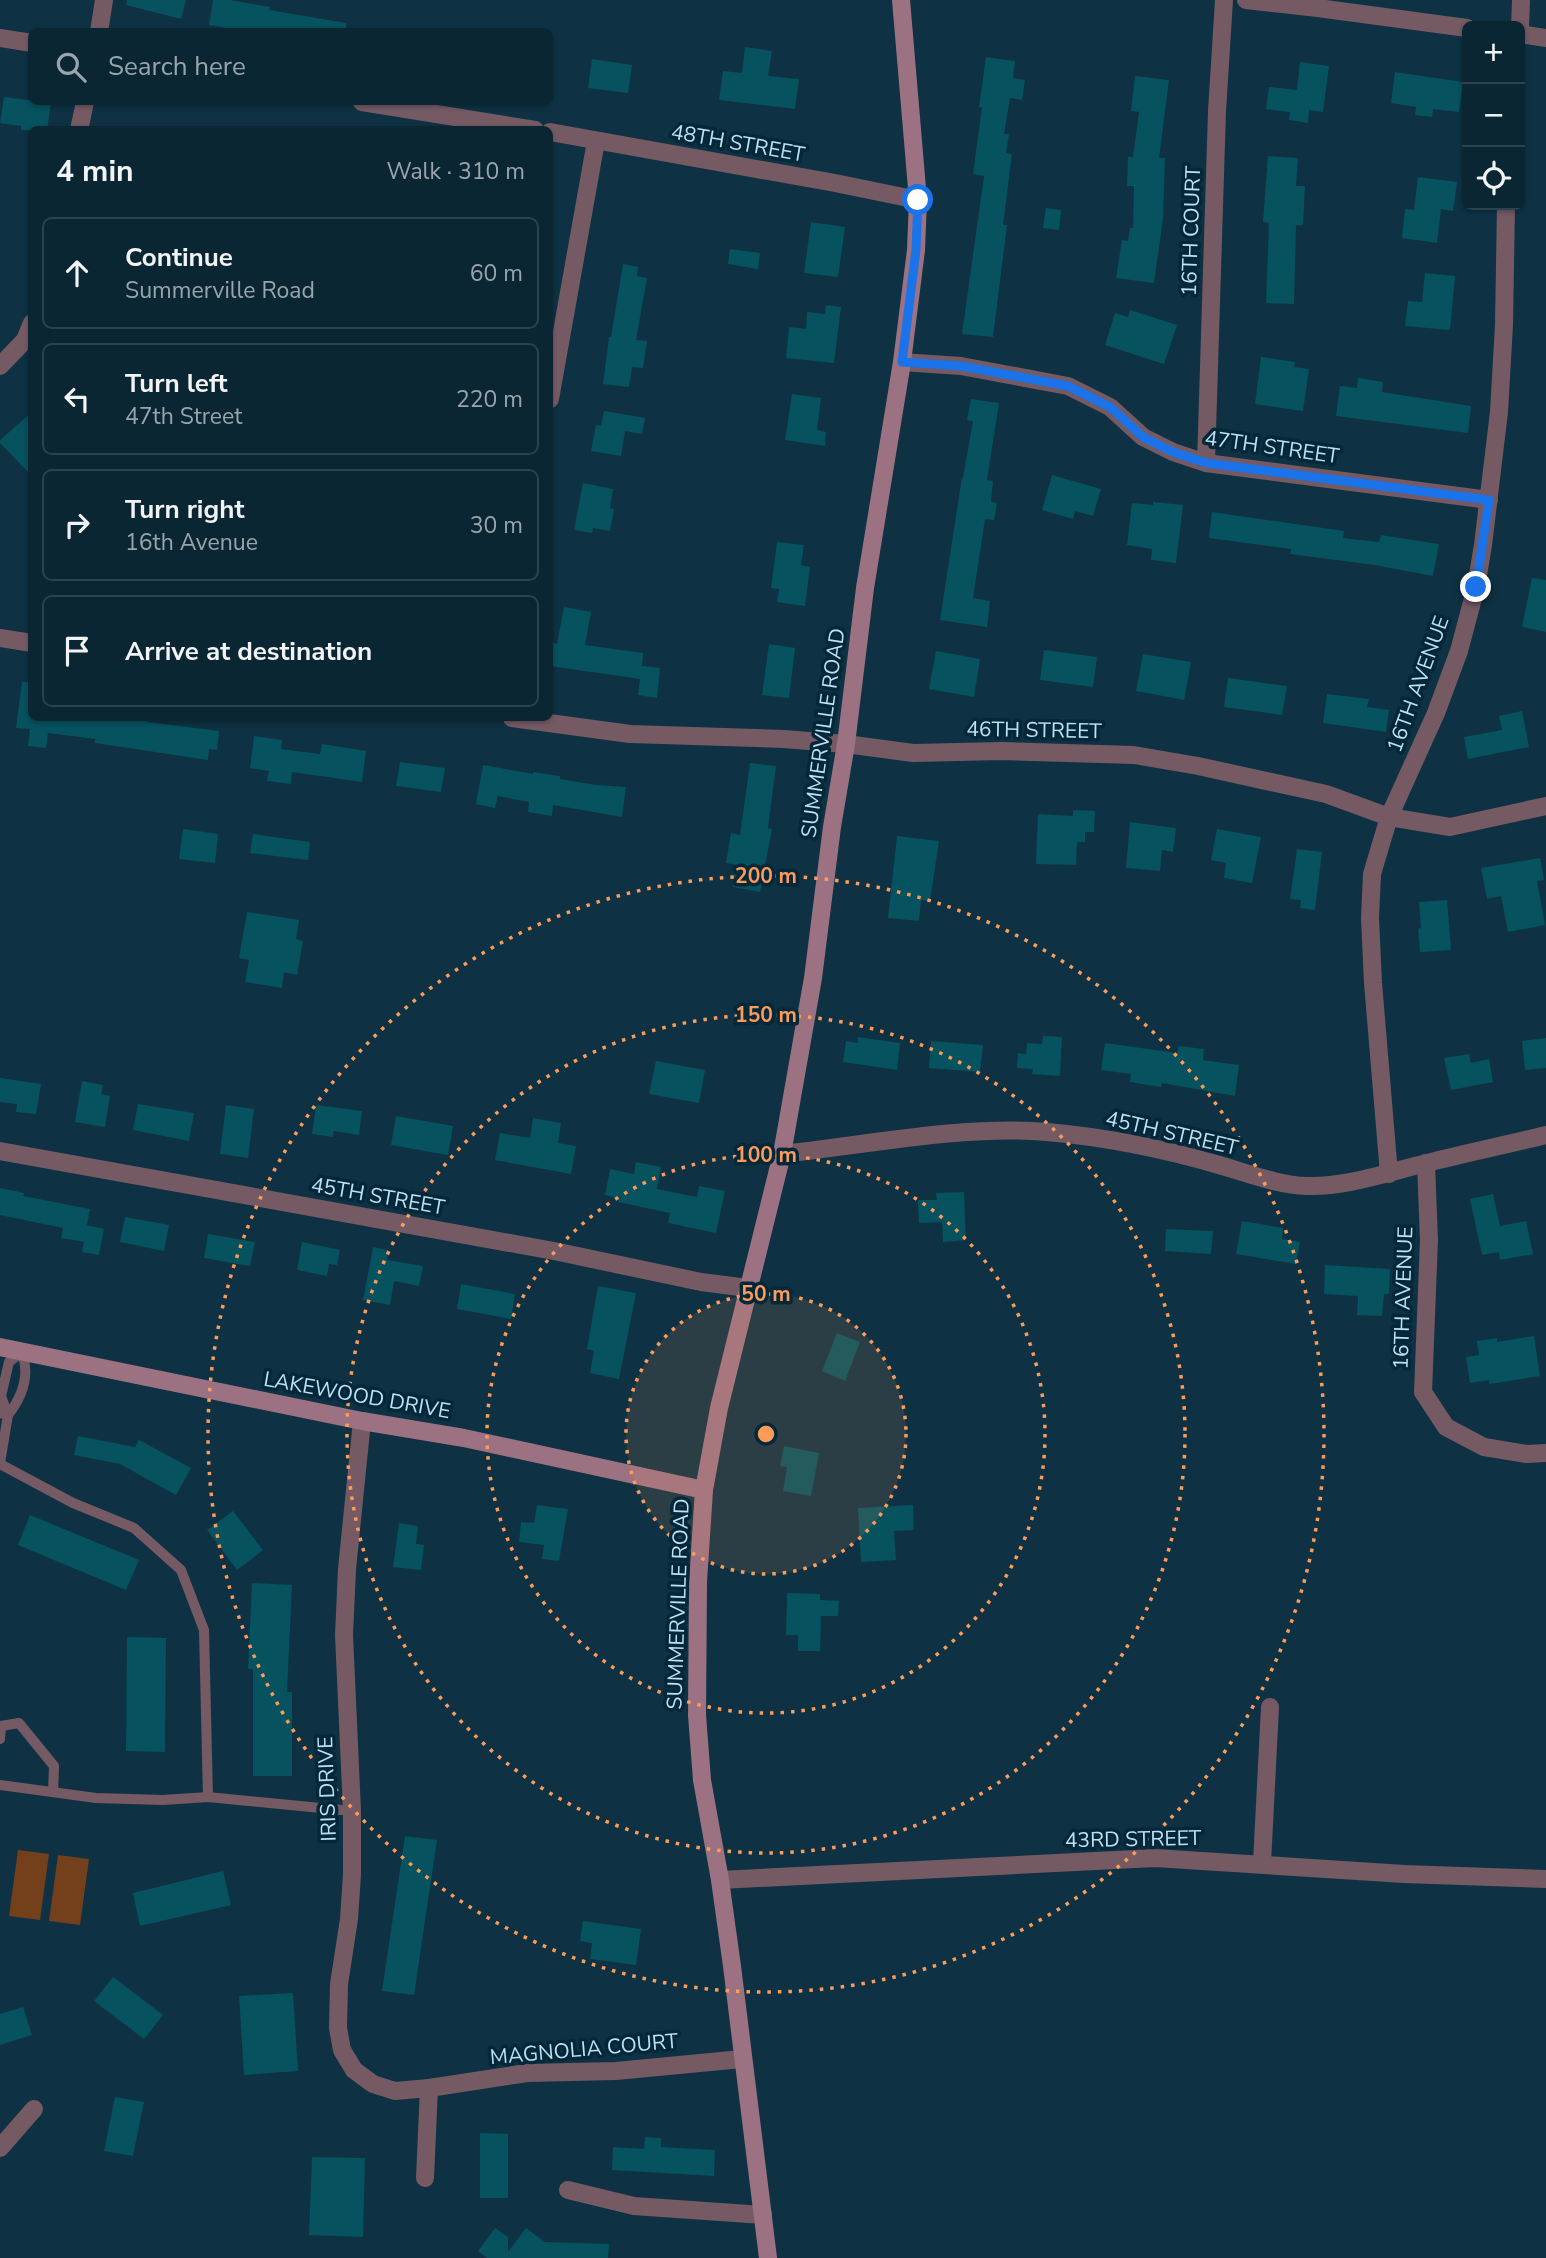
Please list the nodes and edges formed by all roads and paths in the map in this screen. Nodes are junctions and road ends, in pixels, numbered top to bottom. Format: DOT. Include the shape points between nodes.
graph roads {
  1 [pos="104,0"];
  2 [pos="901,0"];
  3 [pos="1224,0"];
  4 [pos="1246,0"];
  5 [pos="1521,2"];
  6 [pos="1520,21"];
  7 [pos="1462,27"];
  8 [pos="100,28"];
  9 [pos="1525,35"];
  10 [pos="0,38"];
  11 [pos="1546,38"];
  12 [pos="28,42"];
  13 [pos="84,105"];
  14 [pos="381,105"];
  15 [pos="80,126"];
  16 [pos="510,126"];
  17 [pos="553,133"];
  18 [pos="596,141"];
  19 [pos="918,200"];
  20 [pos="1506,210"];
  21 [pos="28,340"];
  22 [pos="902,362"];
  23 [pos="0,366"];
  24 [pos="553,383"];
  25 [pos="1206,463"];
  26 [pos="1489,500"];
  27 [pos="0,638"];
  28 [pos="28,642"];
  29 [pos="534,721"];
  30 [pos="846,744"];
  31 [pos="1546,806"];
  32 [pos="1389,817"];
  33 [pos="1546,1135"];
  34 [pos="0,1151"];
  35 [pos="782,1154"];
  36 [pos="1426,1163"];
  37 [pos="1389,1174"];
  38 [pos="748,1288"];
  39 [pos="0,1347"];
  40 [pos="22,1352"];
  41 [pos="4,1414"];
  42 [pos="362,1421"];
  43 [pos="1546,1453"];
  44 [pos="0,1463"];
  45 [pos="704,1490"];
  46 [pos="1270,1707"];
  47 [pos="0,1739"];
  48 [pos="0,1785"];
  49 [pos="52,1792"];
  50 [pos="208,1797"];
  51 [pos="352,1811"];
  52 [pos="1262,1863"];
  53 [pos="1546,1879"];
  54 [pos="720,1880"];
  55 [pos="742,2059"];
  56 [pos="429,2088"];
  57 [pos="34,2109"];
  58 [pos="0,2148"];
  59 [pos="425,2178"];
  60 [pos="568,2190"];
  61 [pos="763,2215"];
  62 [pos="768,2258"];
  1 -- 8 [label="street"];
  2 -- 19 [label="main road, SUMMERVILLE ROAD"];
  3 -- 25 [label="street, 16TH COURT"];
  4 -- 7 [label="street"];
  5 -- 6 [label="street"];
  9 -- 11 [label="street"];
  10 -- 12 [label="street"];
  13 -- 15 [label="street"];
  14 -- 16 [label="street"];
  17 -- 18 [label="street, 48TH STREET"];
  18 -- 19 [label="street, 48TH STREET"];
  18 -- 24 [label="street"];
  19 -- 22 [label="main road, SUMMERVILLE ROAD"];
  20 -- 26 [label="street, 16TH AVENUE" via="1503,349"];
  21 -- 23 [label="street"];
  22 -- 25 [label="street, 47TH STREET" via="961,366 1068,386 1110,407 1143,437"];
  22 -- 30 [label="main road, SUMMERVILLE ROAD" via="865,588"];
  25 -- 26 [label="street, 47TH STREET"];
  26 -- 32 [label="street, 16TH AVENUE" via="1476,587 1459,651"];
  27 -- 28 [label="street"];
  29 -- 30 [label="street, 46TH STREET" via="630,734"];
  30 -- 32 [label="street, 46TH STREET" via="913,753 1134,755 1326,794"];
  30 -- 35 [label="main road, SUMMERVILLE ROAD"];
  31 -- 32 [label="street, 46TH STREET" via="1450,827"];
  32 -- 37 [label="street, 16TH AVENUE" via="1372,874 1370,918"];
  33 -- 36 [label="street, 45TH STREET"];
  34 -- 38 [label="street, 45TH STREET"];
  35 -- 37 [label="street, 45TH STREET" via="980,1132 1046,1132 1177,1154 1305,1186"];
  35 -- 38 [label="main road, SUMMERVILLE ROAD"];
  36 -- 37 [label="street, 45TH STREET"];
  36 -- 43 [label="street, 16TH AVENUE" via="1429,1240 1423,1392 1446,1427 1484,1447"];
  38 -- 45 [label="main road, SUMMERVILLE ROAD"];
  39 -- 40 [label="main road, LAKEWOOD DRIVE"];
  40 -- 41 [label="lane" via="9,1362 1,1396"];
  40 -- 41 [label="lane" via="27,1366 21,1399"];
  40 -- 42 [label="main road, LAKEWOOD DRIVE"];
  41 -- 44 [label="lane"];
  42 -- 45 [label="main road, LAKEWOOD DRIVE" via="464,1438"];
  42 -- 51 [label="street, IRIS DRIVE" via="344,1635"];
  44 -- 50 [label="lane" via="73,1503 134,1528 181,1570 204,1630"];
  45 -- 54 [label="main road, SUMMERVILLE ROAD" via="697,1714 702,1780"];
  46 -- 52 [label="street"];
  47 -- 49 [label="lane" via="1,1726 19,1723 54,1766"];
  48 -- 49 [label="lane"];
  49 -- 50 [label="lane" via="149,1800"];
  50 -- 51 [label="lane"];
  51 -- 56 [label="street, IRIS DRIVE" via="349,1919 339,1995 342,2050 354,2070 373,2084 395,2091"];
  52 -- 53 [label="street, 43RD STREET"];
  52 -- 54 [label="street, 43RD STREET" via="1155,1858"];
  54 -- 55 [label="main road, SUMMERVILLE ROAD"];
  55 -- 56 [label="street, MAGNOLIA COURT" via="527,2074"];
  55 -- 61 [label="main road, SUMMERVILLE ROAD"];
  56 -- 59 [label="street"];
  57 -- 58 [label="street"];
  60 -- 61 [label="street" via="635,2206"];
  61 -- 62 [label="main road, SUMMERVILLE ROAD"];
}
